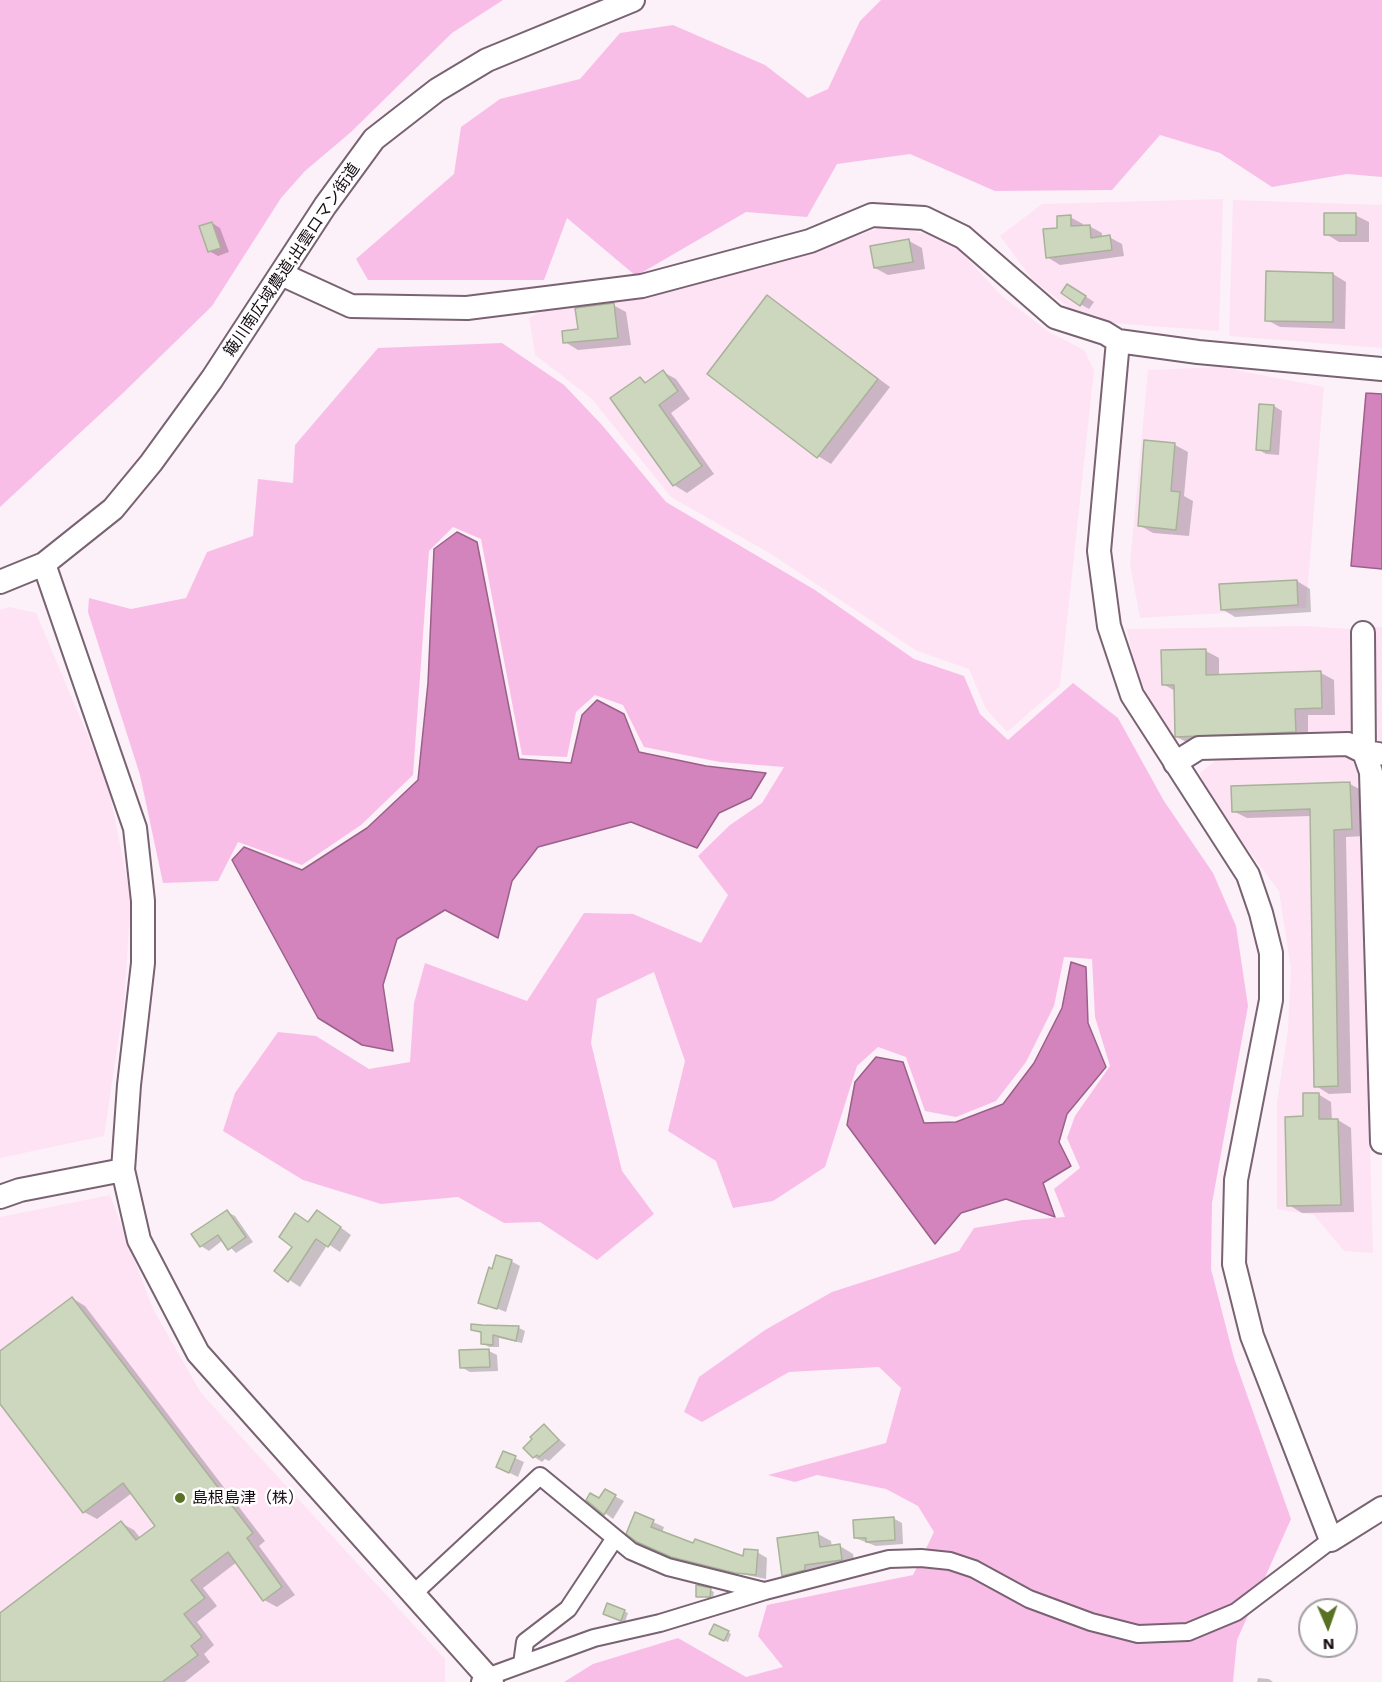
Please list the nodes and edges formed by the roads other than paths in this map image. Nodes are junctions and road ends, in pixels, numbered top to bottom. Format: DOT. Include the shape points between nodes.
graph roads {
  1 [pos="633,0"];
  2 [pos="281,274"];
  3 [pos="1118,341"];
  4 [pos="1382,369"];
  5 [pos="44,564"];
  6 [pos="0,582"];
  7 [pos="1363,633"];
  8 [pos="1373,753"];
  9 [pos="1175,763"];
  10 [pos="1382,1142"];
  11 [pos="123,1170"];
  12 [pos="0,1197"];
  13 [pos="1382,1508"];
  14 [pos="615,1538"];
  15 [pos="1331,1540"];
  16 [pos="765,1591"];
  17 [pos="412,1595"];
  18 [pos="522,1665"];
  19 [pos="486,1680"];
  1 -- 2 [label="street, 簸川南広域農道;出雲ロマン街道" via="487,60 437,90 374,139"];
  2 -- 3 [label="street" via="351,306 466,308 642,285 810,241 872,215 924,218 963,237 1055,317"];
  2 -- 5 [label="street, 簸川南広域農道;出雲ロマン街道" via="152,463 113,509"];
  3 -- 4 [label="street"];
  3 -- 9 [label="street" via="1099,551 1101,572 1109,626 1132,695"];
  5 -- 6 [label="street, 簸川南広域農道;出雲ロマン街道"];
  5 -- 11 [label="street" via="135,828 143,901 143,963"];
  7 -- 8 [label="street"];
  8 -- 9 [label="street" via="1348,744 1198,748"];
  8 -- 10 [label="street"];
  9 -- 15 [label="street" via="1248,875 1270,953 1271,1000 1236,1180 1234,1264 1252,1336"];
  11 -- 12 [label="street"];
  11 -- 17 [label="street" via="139,1240 198,1353"];
  13 -- 15 [label="street"];
  14 -- 16 [label="street" via="631,1551 668,1567"];
  14 -- 17 [label="street" via="540,1476"];
  14 -- 18 [label="street" via="568,1609 525,1642"];
  15 -- 16 [label="street" via="1236,1612 1188,1632 1138,1634 1091,1622 1029,1599 974,1569 921,1558 889,1559"];
  16 -- 18 [label="street" via="594,1638"];
  17 -- 19 [label="street"];
  18 -- 19 [label="street"];
}
